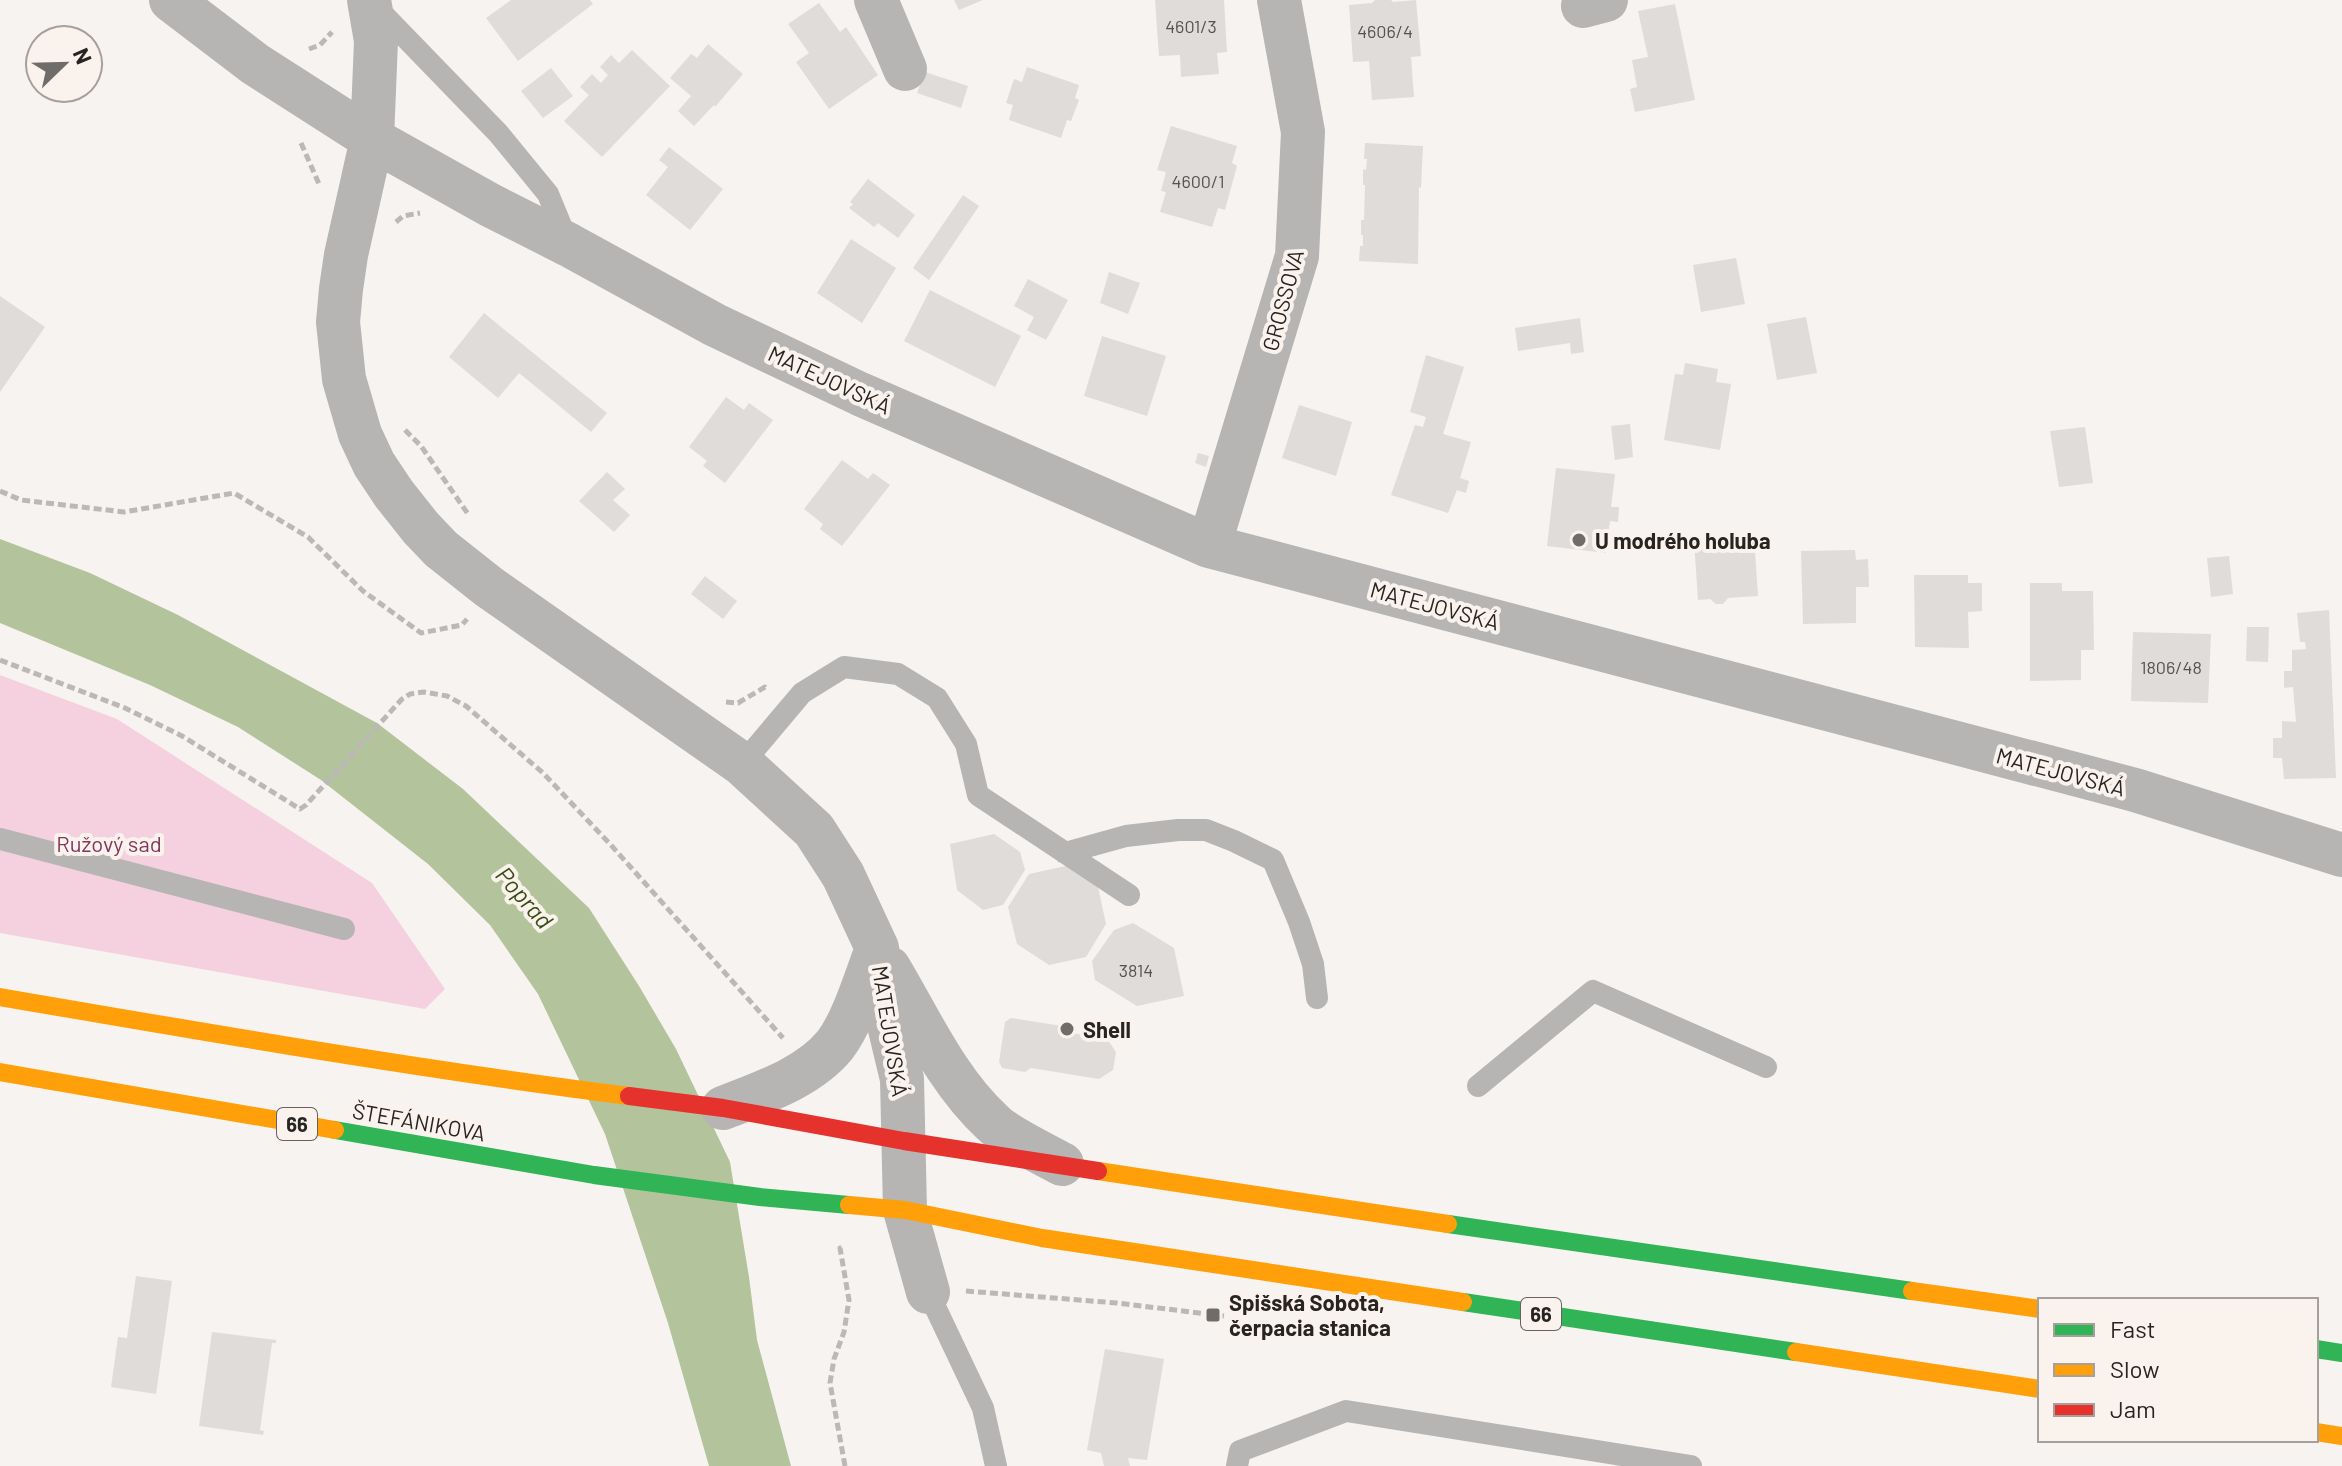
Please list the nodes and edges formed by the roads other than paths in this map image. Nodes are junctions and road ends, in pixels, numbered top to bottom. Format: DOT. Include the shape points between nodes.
graph roads {
  1 [pos="171,0"];
  2 [pos="370,0"];
  3 [pos="876,0"];
  4 [pos="1279,0"];
  5 [pos="905,69"];
  6 [pos="372,139"];
  7 [pos="569,245"];
  8 [pos="1209,546"];
  9 [pos="742,764"];
  10 [pos="0,839"];
  11 [pos="1065,853"];
  12 [pos="2342,855"];
  13 [pos="1129,895"];
  14 [pos="344,929"];
  15 [pos="877,948"];
  16 [pos="0,997"];
  17 [pos="1317,998"];
  18 [pos="1766,1067"];
  19 [pos="0,1072"];
  20 [pos="1478,1086"];
  21 [pos="723,1108"];
  22 [pos="904,1141"];
  23 [pos="1062,1164"];
  24 [pos="905,1210"];
  25 [pos="928,1292"];
  26 [pos="2038,1309"];
  27 [pos="2318,1349"];
  28 [pos="2342,1353"];
  29 [pos="2038,1389"];
  30 [pos="2318,1432"];
  31 [pos="2342,1436"];
  32 [pos="996,1466"];
  33 [pos="1237,1466"];
  34 [pos="1691,1466"];
  1 -- 6 [label="street, MATEJOVSKÁ" via="255,64"];
  2 -- 6 [label="street, MATEJOVSKÁ" via="376,41"];
  2 -- 7 [label="lane" via="498,133 548,194"];
  3 -- 5 [label="street"];
  4 -- 8 [label="street, GROSSOVA" via="1303,132 1297,256"];
  6 -- 7 [label="street, MATEJOVSKÁ"];
  6 -- 9 [label="street, MATEJOVSKÁ" via="338,322 350,404 374,464 441,549"];
  7 -- 8 [label="street, MATEJOVSKÁ" via="715,325 860,394"];
  8 -- 12 [label="street, MATEJOVSKÁ" via="2135,790"];
  9 -- 11 [label="lane" via="802,693 844,667 898,674 937,698 966,744 978,795"];
  9 -- 15 [label="street, MATEJOVSKÁ" via="814,830 843,875"];
  10 -- 14 [label="lane"];
  11 -- 13 [label="lane"];
  11 -- 17 [label="lane" via="1126,836 1206,830 1273,860 1309,950"];
  15 -- 21 [label="street" via="835,1044 808,1070"];
  15 -- 22 [label="street, MATEJOVSKÁ" via="902,1079"];
  15 -- 23 [label="street" via="960,1086 994,1125"];
  16 -- 21 [label="main road" via="557,1087"];
  18 -- 20 [label="lane" via="1593,991"];
  19 -- 24 [label="main road, ŠTEFÁNIKOVA / 66" via="594,1175"];
  21 -- 22 [label="main road"];
  22 -- 23 [label="main road"];
  22 -- 24 [label="street, MATEJOVSKÁ"];
  23 -- 26 [label="main road"];
  24 -- 25 [label="street, MATEJOVSKÁ"];
  24 -- 29 [label="main road, 66" via="1042,1238"];
  25 -- 32 [label="lane" via="983,1408"];
  27 -- 28 [label="main road"];
  30 -- 31 [label="main road"];
  33 -- 34 [label="lane" via="1240,1451 1346,1411"];
}
